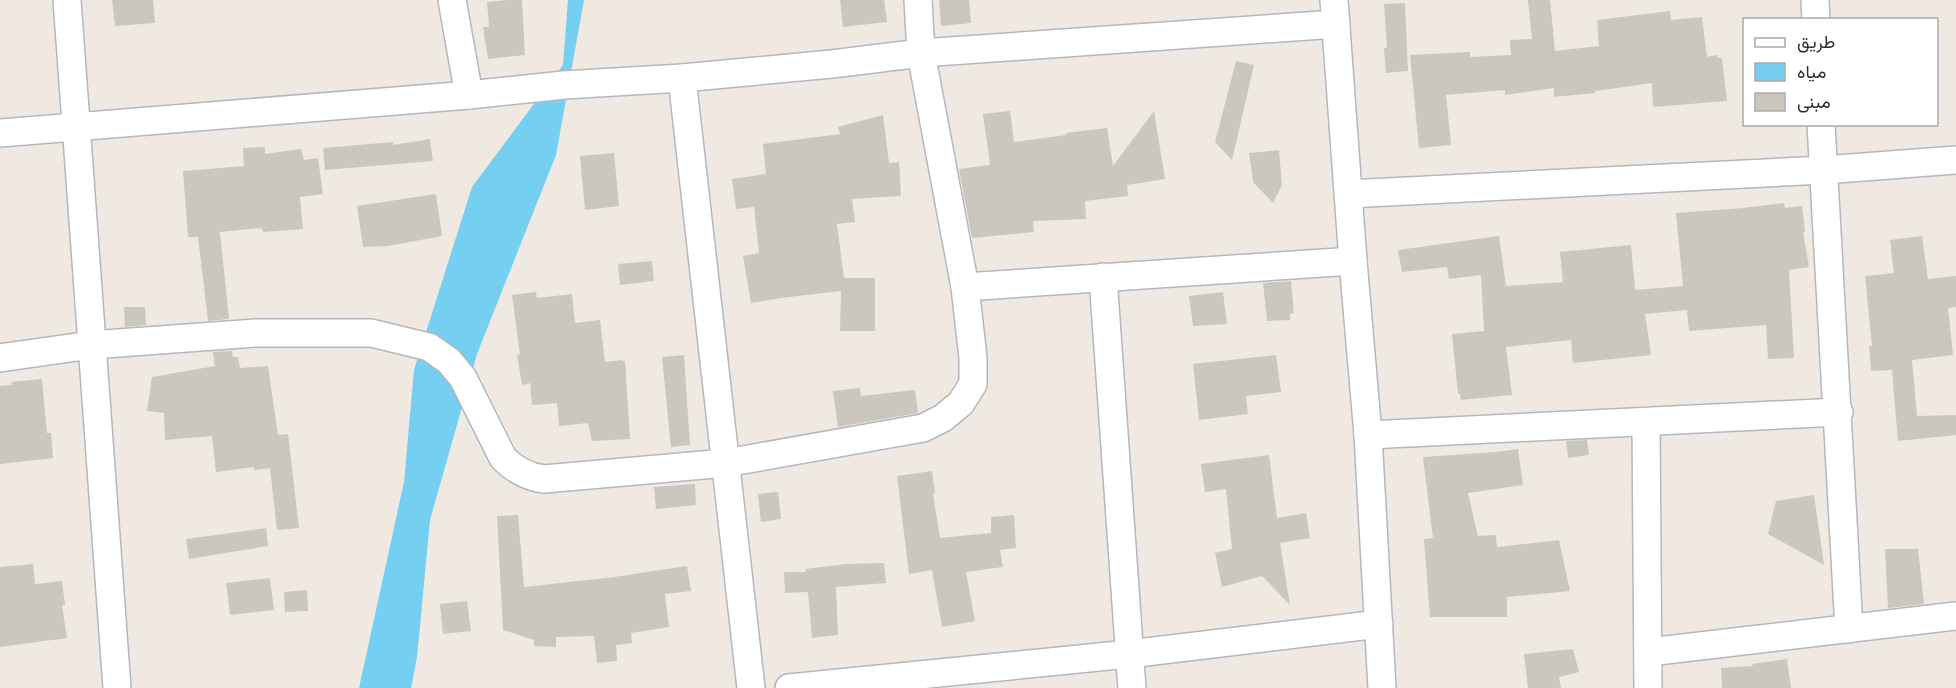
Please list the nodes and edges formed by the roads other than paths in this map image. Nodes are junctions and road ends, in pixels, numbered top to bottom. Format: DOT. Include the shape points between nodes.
graph roads {
  1 [pos="67,0"];
  2 [pos="452,0"];
  3 [pos="918,0"];
  4 [pos="1815,0"];
  5 [pos="1335,12"];
  6 [pos="1816,18"];
  7 [pos="921,53"];
  8 [pos="682,78"];
  9 [pos="469,95"];
  10 [pos="1821,126"];
  11 [pos="75,127"];
  12 [pos="0,133"];
  13 [pos="1956,160"];
  14 [pos="1824,170"];
  15 [pos="1348,194"];
  16 [pos="1353,261"];
  17 [pos="1103,277"];
  18 [pos="964,287"];
  19 [pos="91,345"];
  20 [pos="0,358"];
  21 [pos="1839,412"];
  22 [pos="1646,423"];
  23 [pos="1368,435"];
  24 [pos="726,463"];
  25 [pos="1956,616"];
  26 [pos="1379,624"];
  27 [pos="1849,629"];
  28 [pos="1649,652"];
  29 [pos="1129,654"];
  30 [pos="117,688"];
  31 [pos="751,688"];
  32 [pos="789,688"];
  33 [pos="1132,688"];
  34 [pos="1382,688"];
  35 [pos="1648,688"];
  1 -- 11 [label="street"];
  2 -- 9 [label="street"];
  3 -- 7 [label="street"];
  4 -- 6 [label="street"];
  5 -- 7 [label="street"];
  5 -- 15 [label="street"];
  7 -- 8 [label="street"];
  7 -- 18 [label="street"];
  8 -- 9 [label="street"];
  8 -- 24 [label="street"];
  9 -- 11 [label="street"];
  10 -- 14 [label="street"];
  11 -- 12 [label="street"];
  11 -- 19 [label="street"];
  13 -- 14 [label="street"];
  14 -- 15 [label="street"];
  14 -- 21 [label="street"];
  15 -- 16 [label="street"];
  16 -- 17 [label="street"];
  16 -- 23 [label="street"];
  17 -- 18 [label="street"];
  17 -- 29 [label="street"];
  18 -- 24 [label="street" via="974,358 973,384 961,403 943,418 923,428"];
  19 -- 20 [label="street"];
  19 -- 24 [label="street" via="256,333 371,333 429,346 449,361 463,378 502,458 533,478"];
  19 -- 30 [label="street"];
  21 -- 22 [label="street"];
  21 -- 27 [label="street"];
  22 -- 23 [label="street"];
  22 -- 28 [label="street"];
  23 -- 26 [label="street"];
  24 -- 31 [label="street"];
  25 -- 27 [label="street"];
  26 -- 29 [label="street"];
  26 -- 34 [label="street"];
  27 -- 28 [label="street"];
  28 -- 35 [label="street"];
  29 -- 32 [label="street"];
  29 -- 33 [label="street"];
}
